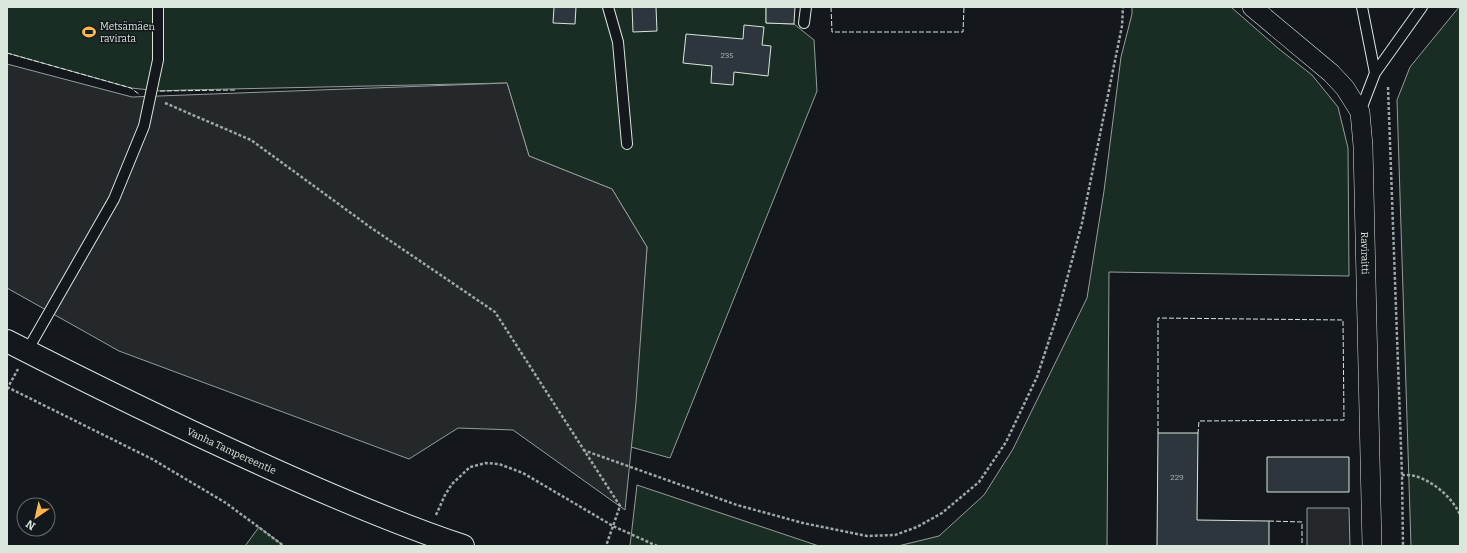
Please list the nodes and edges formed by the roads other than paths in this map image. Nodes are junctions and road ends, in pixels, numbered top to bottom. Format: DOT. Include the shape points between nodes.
graph roads {
  1 [pos="158,7"];
  2 [pos="608,7"];
  3 [pos="806,7"];
  4 [pos="1252,7"];
  5 [pos="1362,7"];
  6 [pos="1422,7"];
  7 [pos="804,23"];
  8 [pos="1375,73"];
  9 [pos="1360,112"];
  10 [pos="627,144"];
  11 [pos="7,341"];
  12 [pos="28,351"];
  13 [pos="463,546"];
  14 [pos="1372,546"];
  1 -- 12 [label="lane" via="158,60 144,126 114,199"];
  2 -- 10 [label="lane" via="618,42"];
  3 -- 7 [label="lane"];
  4 -- 9 [label="street, Raviraitti" via="1330,73 1345,88"];
  5 -- 8 [label="lane"];
  6 -- 8 [label="lane"];
  8 -- 9 [label="lane"];
  9 -- 14 [label="street, Raviraitti" via="1363,146"];
  11 -- 12 [label="main road, Vanha Tampereentie"];
  12 -- 13 [label="main road, Vanha Tampereentie" via="208,440 310,486 393,521"];
}
